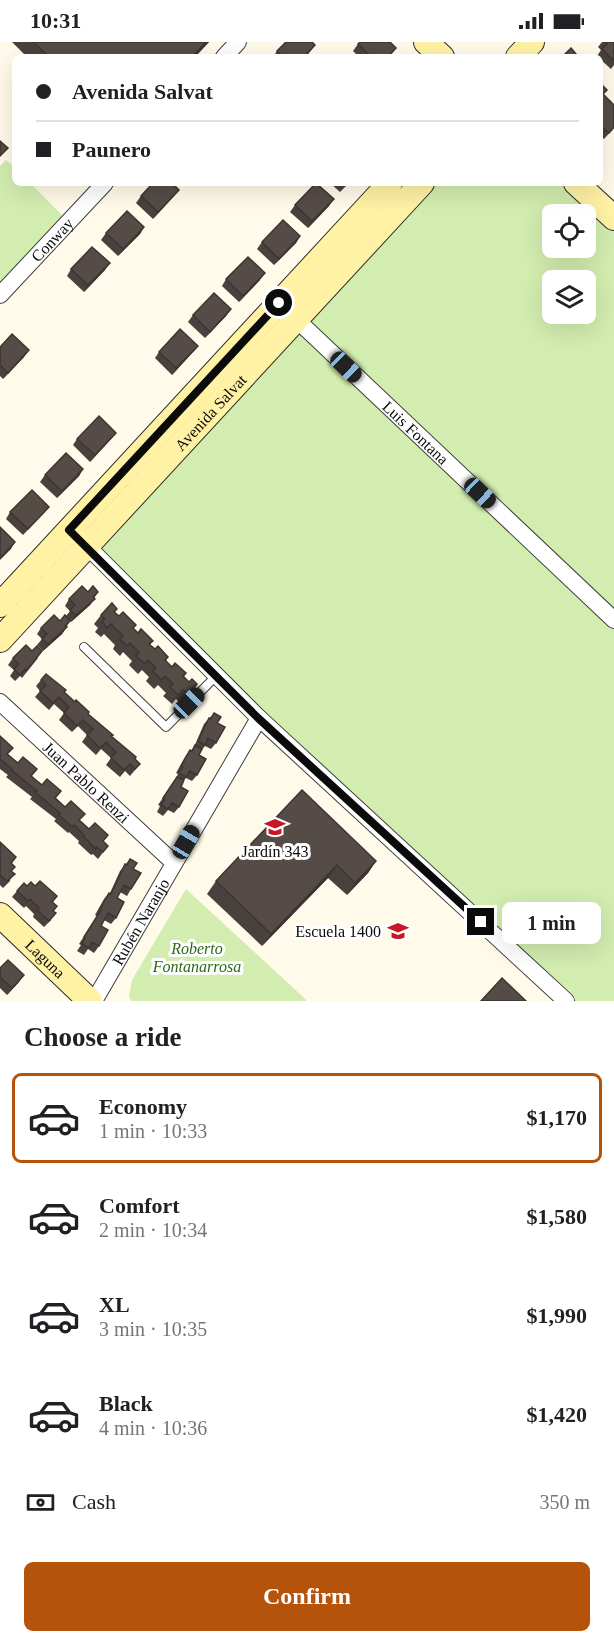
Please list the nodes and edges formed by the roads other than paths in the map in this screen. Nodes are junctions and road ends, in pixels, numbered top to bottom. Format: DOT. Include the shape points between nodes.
graph roads {
  1 [pos="238,42"];
  2 [pos="426,42"];
  3 [pos="532,42"];
  4 [pos="227,54"];
  5 [pos="439,54"];
  6 [pos="521,54"];
  7 [pos="102,186"];
  8 [pos="388,186"];
  9 [pos="419,186"];
  10 [pos="579,186"];
  11 [pos="614,218"];
  12 [pos="0,295"];
  13 [pos="288,311"];
  14 [pos="69,530"];
  15 [pos="87,546"];
  16 [pos="0,605"];
  17 [pos="614,620"];
  18 [pos="0,640"];
  19 [pos="84,647"];
  20 [pos="216,676"];
  21 [pos="0,702"];
  22 [pos="258,718"];
  23 [pos="174,863"];
  24 [pos="0,915"];
  25 [pos="92,1001"];
  26 [pos="566,1001"];
  1 -- 4 [label="street"];
  2 -- 5 [label="street"];
  3 -- 6 [label="street"];
  7 -- 12 [label="street, Conway"];
  8 -- 13 [label="street, Avenida Salvat"];
  9 -- 13 [label="street, Avenida Salvat"];
  10 -- 11 [label="street"];
  13 -- 14 [label="street, Avenida Salvat"];
  13 -- 15 [label="street, Avenida Salvat"];
  13 -- 17 [label="street, Luis Fontana"];
  14 -- 15 [label="street"];
  14 -- 16 [label="street, Avenida Salvat"];
  15 -- 18 [label="street, Avenida Salvat"];
  15 -- 20 [label="street"];
  19 -- 20 [label="lane" via="166,727"];
  20 -- 22 [label="street"];
  21 -- 23 [label="street, Juan Pablo Renzi"];
  22 -- 23 [label="street, Rubén Naranjo"];
  22 -- 26 [label="street"];
  23 -- 25 [label="street, Rubén Naranjo"];
  24 -- 25 [label="street, Laguna"];
}
